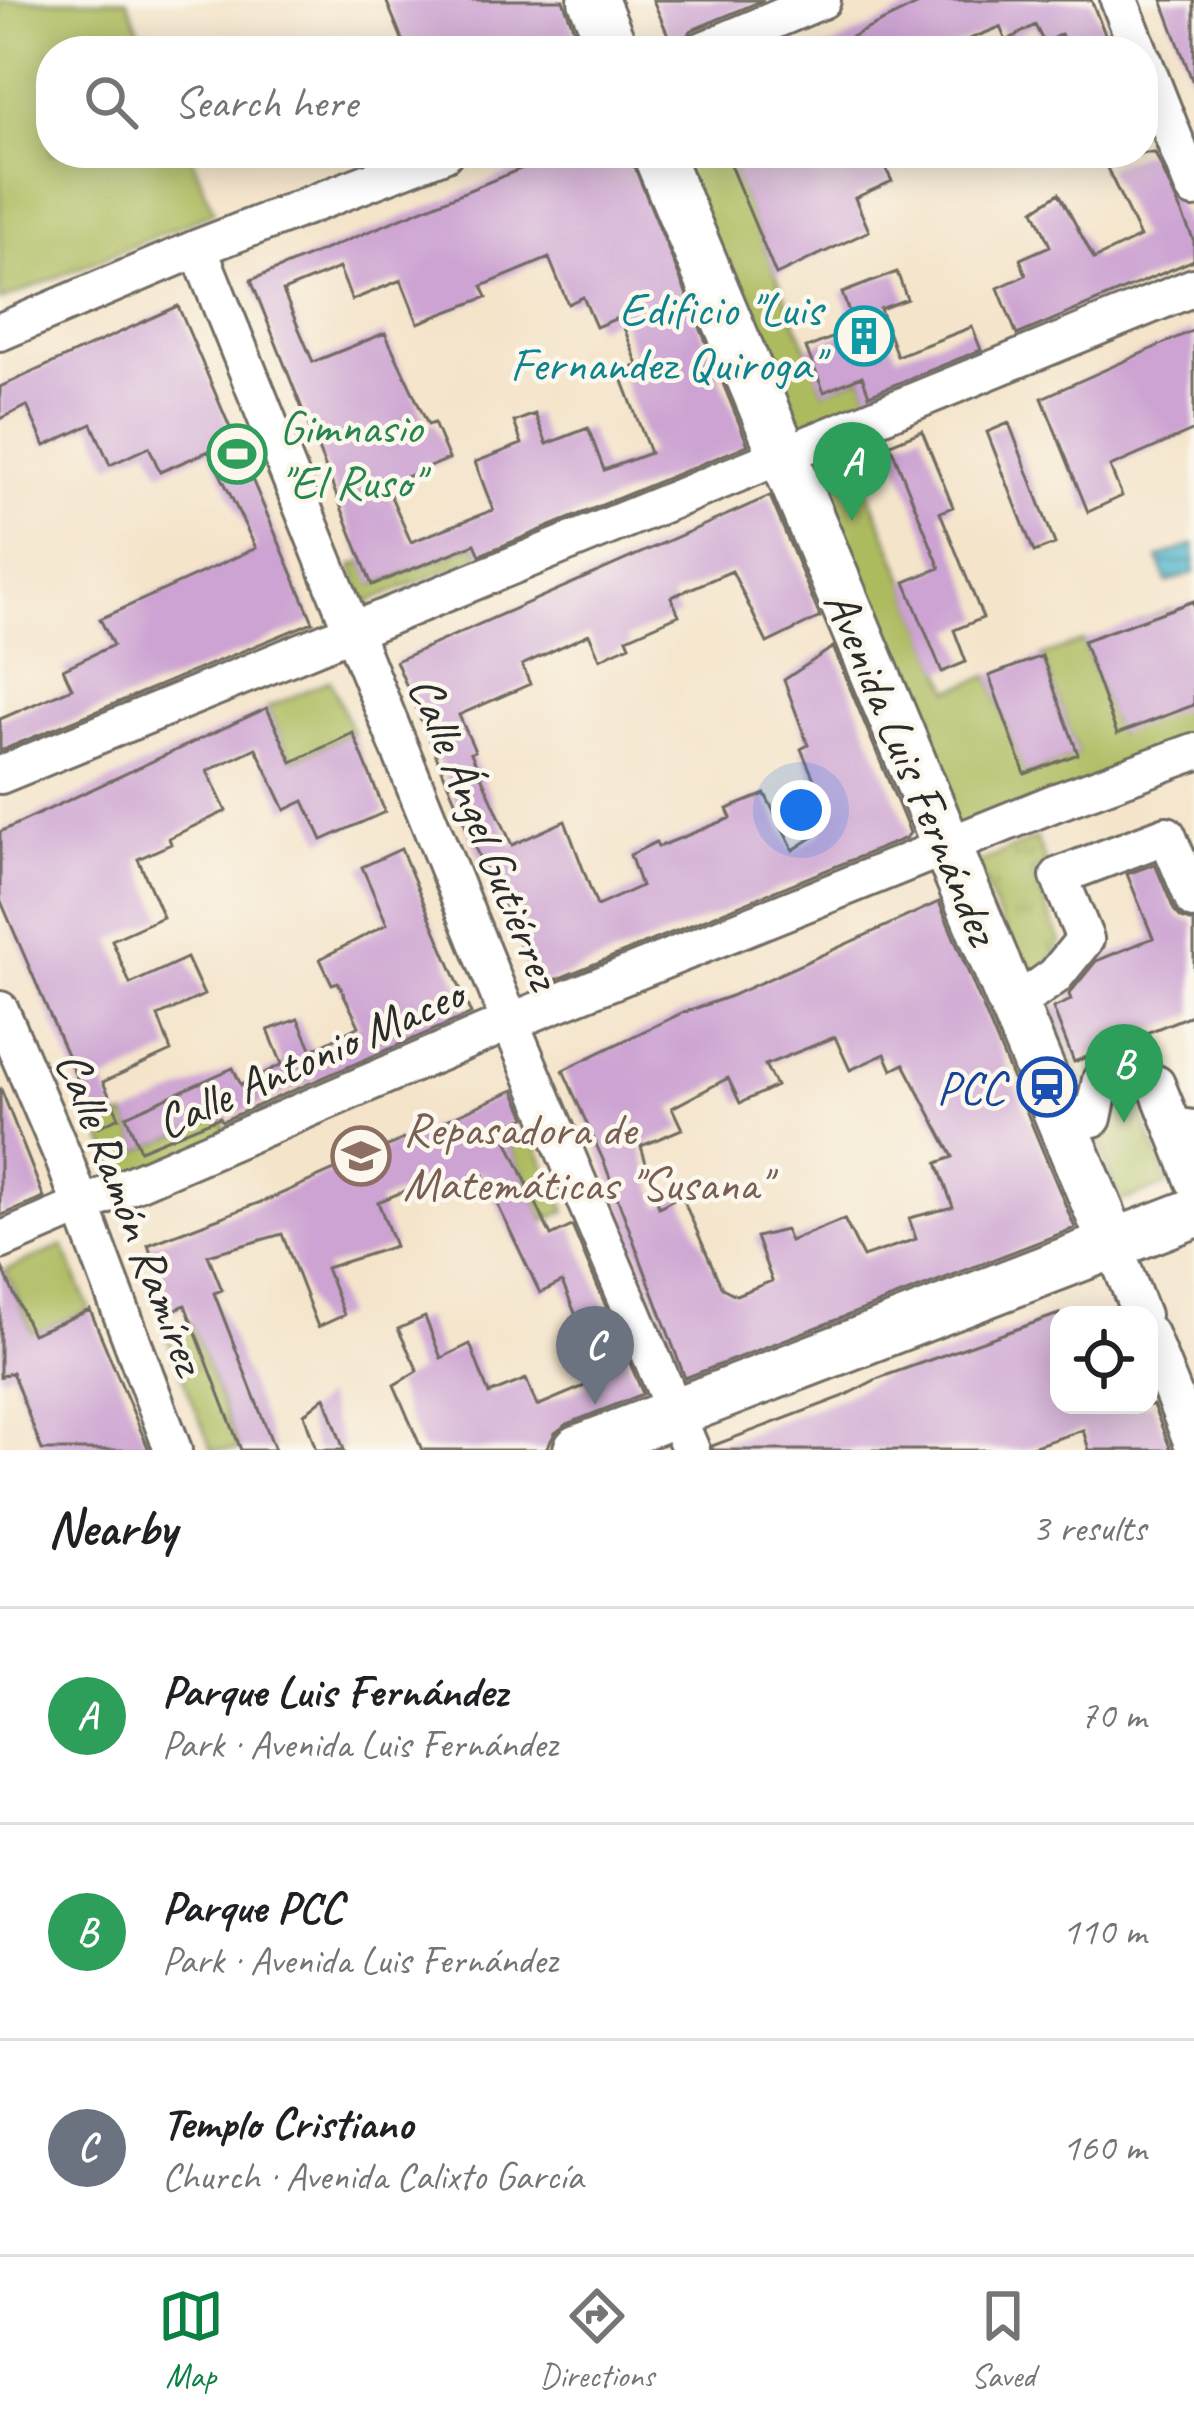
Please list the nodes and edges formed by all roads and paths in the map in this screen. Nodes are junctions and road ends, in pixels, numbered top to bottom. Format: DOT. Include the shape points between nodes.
graph roads {
  1 [pos="593,0"];
  2 [pos="822,0"];
  3 [pos="1119,0"];
  4 [pos="608,36"];
  5 [pos="737,36"];
  6 [pos="1133,36"];
  7 [pos="1158,98"];
  8 [pos="405,168"];
  9 [pos="663,168"];
  10 [pos="1194,189"];
  11 [pos="198,248"];
  12 [pos="1194,287"];
  13 [pos="0,332"];
  14 [pos="783,455"];
  15 [pos="352,631"];
  16 [pos="1194,752"];
  17 [pos="0,775"];
  18 [pos="1181,830"];
  19 [pos="946,846"];
  20 [pos="1194,900"];
  21 [pos="1018,996"];
  22 [pos="0,1010"];
  23 [pos="511,1022"];
  24 [pos="1073,1110"];
  25 [pos="1184,1127"];
  26 [pos="1189,1198"];
  27 [pos="82,1208"];
  28 [pos="0,1241"];
  29 [pos="1113,1244"];
  30 [pos="1138,1306"];
  31 [pos="1158,1356"];
  32 [pos="683,1430"];
  33 [pos="1194,1446"];
  34 [pos="173,1450"];
  35 [pos="578,1450"];
  1 -- 4 [label="main road"];
  2 -- 5 [label="street"];
  3 -- 6 [label="street"];
  7 -- 10 [label="street"];
  8 -- 11 [label="street"];
  9 -- 14 [label="main road, Avenida Luis Fernández"];
  11 -- 13 [label="street"];
  11 -- 15 [label="street, Calle Ángel Gutiérrez"];
  12 -- 14 [label="street"];
  14 -- 15 [label="street"];
  14 -- 19 [label="main road, Avenida Luis Fernández"];
  15 -- 17 [label="street"];
  15 -- 23 [label="street, Calle Ángel Gutiérrez"];
  16 -- 19 [label="street, Calle Antonio Maceo"];
  18 -- 20 [label="street"];
  18 -- 21 [label="street" via="1059,876 1085,939 1055,976"];
  19 -- 21 [label="main road, Avenida Luis Fernández"];
  19 -- 23 [label="street, Calle Antonio Maceo"];
  21 -- 24 [label="main road, Avenida Luis Fernández"];
  22 -- 27 [label="street, Calle Ramón Ramírez"];
  23 -- 27 [label="street, Calle Antonio Maceo"];
  23 -- 32 [label="street, Calle Ángel Gutiérrez"];
  24 -- 25 [label="street" via="1118,1071 1156,1084"];
  24 -- 29 [label="main road, Avenida Luis Fernández" via="1083,1172"];
  25 -- 26 [label="street"];
  26 -- 29 [label="main road"];
  27 -- 28 [label="street, Calle Antonio Maceo"];
  27 -- 34 [label="street, Calle Ramón Ramírez"];
  29 -- 30 [label="street, Avenida Luis Fernández"];
  29 -- 32 [label="main road"];
  31 -- 33 [label="street"];
  32 -- 35 [label="main road"];
}
